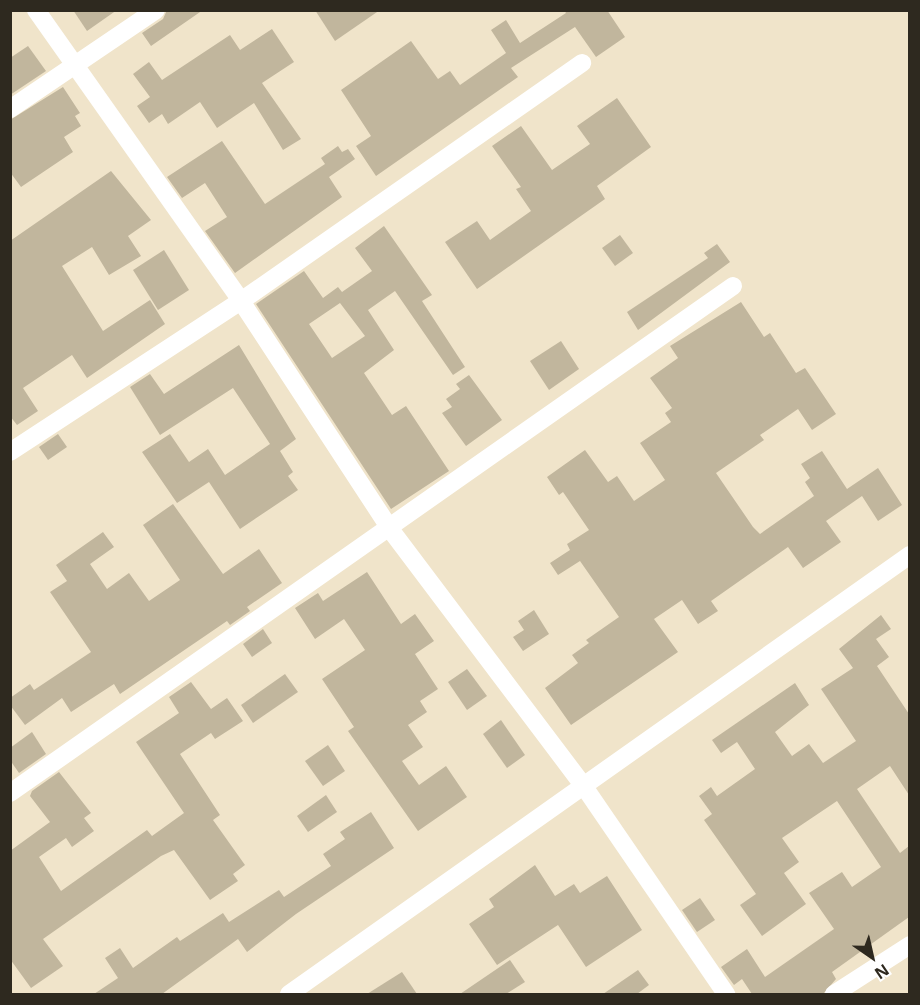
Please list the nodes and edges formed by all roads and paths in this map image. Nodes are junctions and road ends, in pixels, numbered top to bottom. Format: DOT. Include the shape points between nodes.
graph roads {
  1 [pos="36,10"];
  2 [pos="156,10"];
  3 [pos="582,63"];
  4 [pos="74,66"];
  5 [pos="10,110"];
  6 [pos="734,286"];
  7 [pos="241,301"];
  8 [pos="10,452"];
  9 [pos="390,529"];
  10 [pos="909,555"];
  11 [pos="585,788"];
  12 [pos="10,793"];
  13 [pos="909,945"];
  14 [pos="289,994"];
  15 [pos="726,994"];
  16 [pos="834,994"];
  1 -- 4 [label="street"];
  2 -- 4 [label="street"];
  3 -- 7 [label="street"];
  4 -- 5 [label="street"];
  4 -- 7 [label="street"];
  6 -- 9 [label="street"];
  7 -- 8 [label="street"];
  7 -- 9 [label="street"];
  9 -- 11 [label="street"];
  9 -- 12 [label="street"];
  10 -- 11 [label="street"];
  11 -- 14 [label="street"];
  11 -- 15 [label="street"];
  13 -- 16 [label="street"];
}
